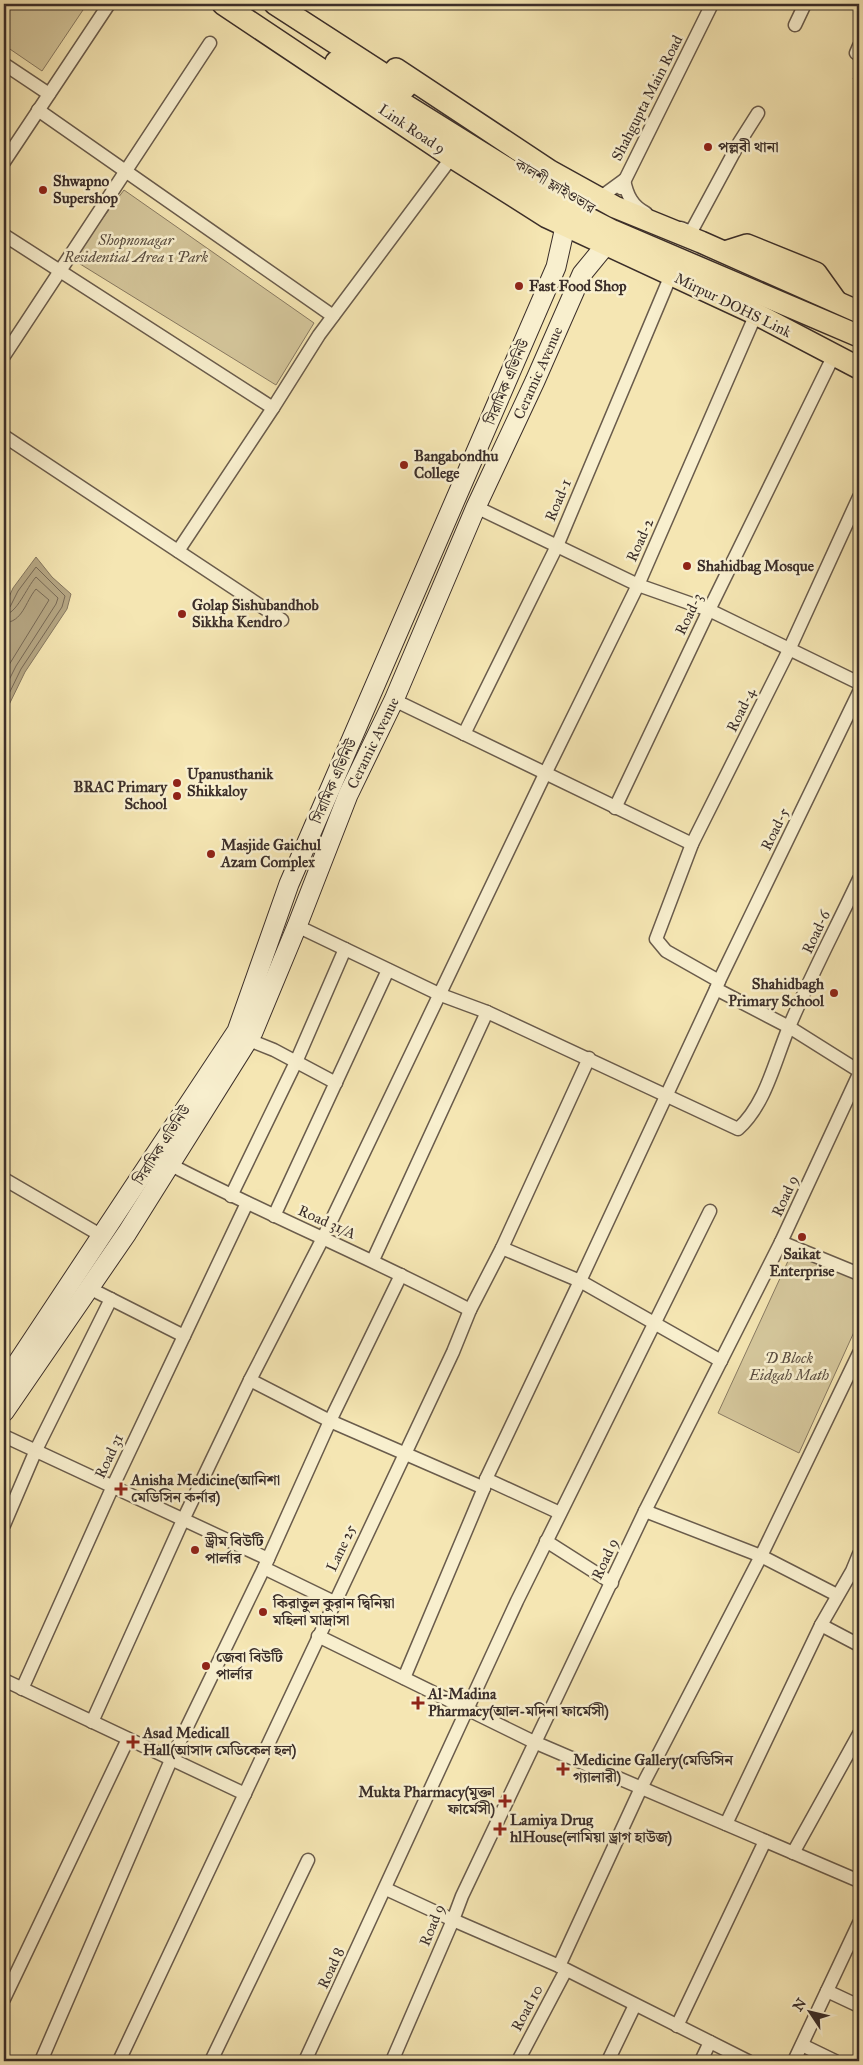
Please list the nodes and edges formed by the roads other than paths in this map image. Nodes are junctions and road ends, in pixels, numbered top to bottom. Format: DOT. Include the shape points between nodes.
graph roads {
  1 [pos="109,4"];
  2 [pos="223,4"];
  3 [pos="244,4"];
  4 [pos="275,4"];
  5 [pos="297,4"];
  6 [pos="712,4"];
  7 [pos="805,4"];
  8 [pos="795,25"];
  9 [pos="210,43"];
  10 [pos="4,64"];
  11 [pos="49,94"];
  12 [pos="38,110"];
  13 [pos="758,113"];
  14 [pos="452,157"];
  15 [pos="4,162"];
  16 [pos="126,170"];
  17 [pos="624,180"];
  18 [pos="606,203"];
  19 [pos="565,227"];
  20 [pos="4,235"];
  21 [pos="605,246"];
  22 [pos="59,271"];
  23 [pos="671,275"];
  24 [pos="859,312"];
  25 [pos="756,314"];
  26 [pos="333,316"];
  27 [pos="859,324"];
  28 [pos="859,336"];
  29 [pos="834,355"];
  30 [pos="4,356"];
  31 [pos="859,368"];
  32 [pos="273,408"];
  33 [pos="4,436"];
  34 [pos="859,497"];
  35 [pos="476,507"];
  36 [pos="557,546"];
  37 [pos="178,551"];
  38 [pos="638,585"];
  39 [pos="709,610"];
  40 [pos="282,620"];
  41 [pos="789,650"];
  42 [pos="859,683"];
  43 [pos="859,692"];
  44 [pos="394,700"];
  45 [pos="464,734"];
  46 [pos="545,774"];
  47 [pos="615,808"];
  48 [pos="692,844"];
  49 [pos="859,879"];
  50 [pos="297,926"];
  51 [pos="345,949"];
  52 [pos="388,970"];
  53 [pos="718,985"];
  54 [pos="441,994"];
  55 [pos="487,1012"];
  56 [pos="789,1027"];
  57 [pos="249,1040"];
  58 [pos="589,1058"];
  59 [pos="296,1062"];
  60 [pos="859,1073"];
  61 [pos="336,1083"];
  62 [pos="666,1097"];
  63 [pos="170,1165"];
  64 [pos="4,1179"];
  65 [pos="231,1196"];
  66 [pos="247,1203"];
  67 [pos="710,1211"];
  68 [pos="274,1216"];
  69 [pos="102,1236"];
  70 [pos="323,1238"];
  71 [pos="781,1242"];
  72 [pos="502,1248"];
  73 [pos="373,1260"];
  74 [pos="859,1274"];
  75 [pos="401,1276"];
  76 [pos="580,1281"];
  77 [pos="89,1288"];
  78 [pos="111,1299"];
  79 [pos="470,1310"];
  80 [pos="655,1322"];
  81 [pos="184,1336"];
  82 [pos="859,1353"];
  83 [pos="721,1361"];
  84 [pos="250,1380"];
  85 [pos="4,1383"];
  86 [pos="4,1412"];
  87 [pos="330,1421"];
  88 [pos="4,1436"];
  89 [pos="36,1450"];
  90 [pos="404,1452"];
  91 [pos="485,1483"];
  92 [pos="113,1486"];
  93 [pos="645,1511"];
  94 [pos="560,1513"];
  95 [pos="183,1520"];
  96 [pos="4,1524"];
  97 [pos="546,1540"];
  98 [pos="859,1554"];
  99 [pos="761,1556"];
  100 [pos="266,1564"];
  101 [pos="855,1573"];
  102 [pos="612,1583"];
  103 [pos="837,1595"];
  104 [pos="334,1602"];
  105 [pos="821,1625"];
  106 [pos="318,1636"];
  107 [pos="859,1645"];
  108 [pos="404,1678"];
  109 [pos="5,1684"];
  110 [pos="22,1689"];
  111 [pos="467,1709"];
  112 [pos="92,1722"];
  113 [pos="859,1734"];
  114 [pos="128,1739"];
  115 [pos="534,1742"];
  116 [pos="171,1760"];
  117 [pos="641,1788"];
  118 [pos="245,1794"];
  119 [pos="726,1824"];
  120 [pos="765,1841"];
  121 [pos="792,1853"];
  122 [pos="308,1860"];
  123 [pos="859,1882"];
  124 [pos="386,1889"];
  125 [pos="453,1920"];
  126 [pos="859,1924"];
  127 [pos="562,1968"];
  128 [pos="827,1991"];
  129 [pos="4,1999"];
  130 [pos="635,2005"];
  131 [pos="859,2006"];
  132 [pos="677,2026"];
  133 [pos="710,2042"];
  134 [pos="802,2045"];
  135 [pos="41,2061"];
  136 [pos="119,2061"];
  137 [pos="211,2061"];
  138 [pos="305,2061"];
  139 [pos="392,2061"];
  140 [pos="518,2061"];
  141 [pos="608,2061"];
  142 [pos="701,2061"];
  143 [pos="748,2061"];
  144 [pos="794,2061"];
  145 [pos="835,2061"];
  1 -- 11 [label="street"];
  2 -- 14 [label="main road, Link Road 9"];
  3 -- 28 [label="main road" via="580,214"];
  4 -- 27 [label="main road, কালশী ফ্লাইওভার" via="569,197 636,231"];
  5 -- 18 [label="main road" via="550,171"];
  6 -- 17 [label="street, Shahgupta Main Road"];
  7 -- 8 [label="street"];
  9 -- 16 [label="street"];
  10 -- 11 [label="street"];
  11 -- 12 [label="street"];
  12 -- 15 [label="street"];
  12 -- 16 [label="street"];
  13 -- 17 [label="street" via="691,232 640,210 628,198"];
  14 -- 19 [label="main road, Link Road 9"];
  14 -- 26 [label="street"];
  16 -- 22 [label="street"];
  16 -- 26 [label="street"];
  17 -- 18 [label="street, Shahgupta Main Road"];
  17 -- 18 [label="street"];
  18 -- 24 [label="main road"];
  19 -- 21 [label="main road, Link Road 9"];
  19 -- 69 [label="main road, সিরামিক এভিনিউ" via="556,267 288,884 237,1031"];
  20 -- 22 [label="street"];
  21 -- 23 [label="main road, Mirpur DOHS Link"];
  21 -- 35 [label="main road, Ceramic Avenue" via="582,274"];
  22 -- 30 [label="street"];
  22 -- 32 [label="street"];
  23 -- 25 [label="main road, Mirpur DOHS Link"];
  23 -- 36 [label="street, Road-1"];
  25 -- 29 [label="main road, Mirpur DOHS Link"];
  25 -- 38 [label="street, Road-2"];
  26 -- 32 [label="street"];
  29 -- 31 [label="main road, Mirpur DOHS Link"];
  29 -- 39 [label="street, Road-3"];
  32 -- 37 [label="street"];
  33 -- 37 [label="street"];
  34 -- 41 [label="street, Road-4"];
  35 -- 36 [label="street"];
  35 -- 44 [label="main road, Ceramic Avenue"];
  36 -- 38 [label="street"];
  36 -- 45 [label="street, Road-1"];
  37 -- 40 [label="street"];
  38 -- 39 [label="street"];
  38 -- 46 [label="street, Road-2"];
  39 -- 41 [label="street"];
  39 -- 47 [label="street, Road-3"];
  41 -- 42 [label="street"];
  41 -- 48 [label="street, Road-4"];
  43 -- 53 [label="street, Road-5"];
  44 -- 45 [label="street"];
  44 -- 50 [label="main road, Ceramic Avenue" via="348,795"];
  45 -- 46 [label="street"];
  46 -- 47 [label="street"];
  46 -- 54 [label="street, Road-2"];
  47 -- 48 [label="street"];
  48 -- 53 [label="street, Road-4" via="656,940 666,951"];
  49 -- 56 [label="street, Road-6"];
  50 -- 51 [label="street"];
  50 -- 57 [label="main road, Ceramic Avenue"];
  51 -- 52 [label="street"];
  51 -- 59 [label="street"];
  52 -- 54 [label="street"];
  52 -- 61 [label="street"];
  53 -- 56 [label="street"];
  53 -- 62 [label="street, Road-5"];
  54 -- 55 [label="street"];
  54 -- 70 [label="street, Road-2"];
  55 -- 58 [label="street"];
  55 -- 73 [label="street"];
  56 -- 60 [label="street"];
  56 -- 62 [label="street, Road-6" via="762,1094 748,1121 738,1129"];
  57 -- 59 [label="street"];
  57 -- 63 [label="main road, Ceramic Avenue"];
  58 -- 62 [label="street"];
  58 -- 72 [label="street, Lane 25"];
  59 -- 61 [label="street"];
  59 -- 65 [label="street"];
  60 -- 71 [label="street, Road 9"];
  61 -- 68 [label="street"];
  62 -- 76 [label="street, Road-5"];
  63 -- 65 [label="street, Road 31/A"];
  63 -- 77 [label="main road, Ceramic Avenue"];
  64 -- 69 [label="street"];
  65 -- 66 [label="street, Road 31/A"];
  66 -- 68 [label="street, Road 31/A"];
  66 -- 81 [label="street, Road 31"];
  67 -- 80 [label="street, Road 8"];
  68 -- 70 [label="street, Road 31/A"];
  69 -- 85 [label="main road, সিরামিক এভিনিউ"];
  70 -- 73 [label="street, Road 31/A"];
  70 -- 84 [label="street, Road-2"];
  71 -- 74 [label="street"];
  71 -- 83 [label="street, Road 9"];
  72 -- 76 [label="street"];
  72 -- 79 [label="street, Lane 25"];
  73 -- 75 [label="street, Road 31/A"];
  75 -- 79 [label="street, Road 31/A"];
  75 -- 87 [label="street"];
  76 -- 80 [label="street"];
  76 -- 91 [label="street, Road-5"];
  77 -- 78 [label="street"];
  77 -- 86 [label="main road"];
  78 -- 81 [label="street"];
  78 -- 89 [label="street"];
  79 -- 90 [label="street, Lane 25"];
  80 -- 83 [label="street"];
  80 -- 94 [label="street, Road 8"];
  81 -- 92 [label="street, Road 31"];
  82 -- 99 [label="street, Road 10"];
  83 -- 93 [label="street, Road 9"];
  84 -- 87 [label="street"];
  84 -- 95 [label="street, Road-2"];
  87 -- 90 [label="street"];
  87 -- 100 [label="street"];
  88 -- 89 [label="street"];
  89 -- 92 [label="street"];
  89 -- 96 [label="street"];
  90 -- 91 [label="street"];
  90 -- 104 [label="street, Lane 25"];
  91 -- 94 [label="street"];
  91 -- 108 [label="street, Road-5"];
  92 -- 95 [label="street"];
  92 -- 110 [label="street, Road 31"];
  93 -- 99 [label="street"];
  93 -- 102 [label="street, Road 9"];
  94 -- 97 [label="street, Road 8"];
  95 -- 100 [label="street"];
  95 -- 112 [label="street, Road-2"];
  97 -- 102 [label="street"];
  97 -- 111 [label="street, Road 8"];
  98 -- 101 [label="street"];
  99 -- 103 [label="street"];
  99 -- 117 [label="street, Road 10"];
  100 -- 104 [label="street"];
  100 -- 116 [label="street"];
  101 -- 103 [label="street"];
  102 -- 115 [label="street, Road 9"];
  103 -- 105 [label="street"];
  104 -- 106 [label="street, Lane 25"];
  105 -- 107 [label="street"];
  105 -- 119 [label="street"];
  106 -- 108 [label="street"];
  106 -- 118 [label="street, Lane 25"];
  108 -- 111 [label="street"];
  109 -- 110 [label="street"];
  110 -- 112 [label="street"];
  111 -- 115 [label="street"];
  111 -- 124 [label="street, Road 8"];
  112 -- 114 [label="street"];
  113 -- 121 [label="street"];
  114 -- 116 [label="street"];
  114 -- 129 [label="street"];
  115 -- 117 [label="street"];
  115 -- 125 [label="street, Road 9"];
  116 -- 118 [label="street"];
  116 -- 135 [label="street"];
  117 -- 119 [label="street"];
  117 -- 127 [label="street, Road 10"];
  118 -- 136 [label="street, Lane 25"];
  119 -- 120 [label="street"];
  120 -- 121 [label="street"];
  120 -- 132 [label="street"];
  121 -- 123 [label="street"];
  122 -- 137 [label="street"];
  124 -- 125 [label="street"];
  124 -- 138 [label="street, Road 8"];
  125 -- 127 [label="street"];
  125 -- 139 [label="street, Road 9"];
  126 -- 128 [label="street"];
  127 -- 130 [label="street"];
  127 -- 140 [label="street, Road 10"];
  128 -- 131 [label="street"];
  128 -- 134 [label="street"];
  130 -- 132 [label="street"];
  130 -- 141 [label="street"];
  132 -- 133 [label="street"];
  133 -- 142 [label="street"];
  133 -- 143 [label="street"];
  134 -- 144 [label="street"];
  134 -- 145 [label="street"];
}
